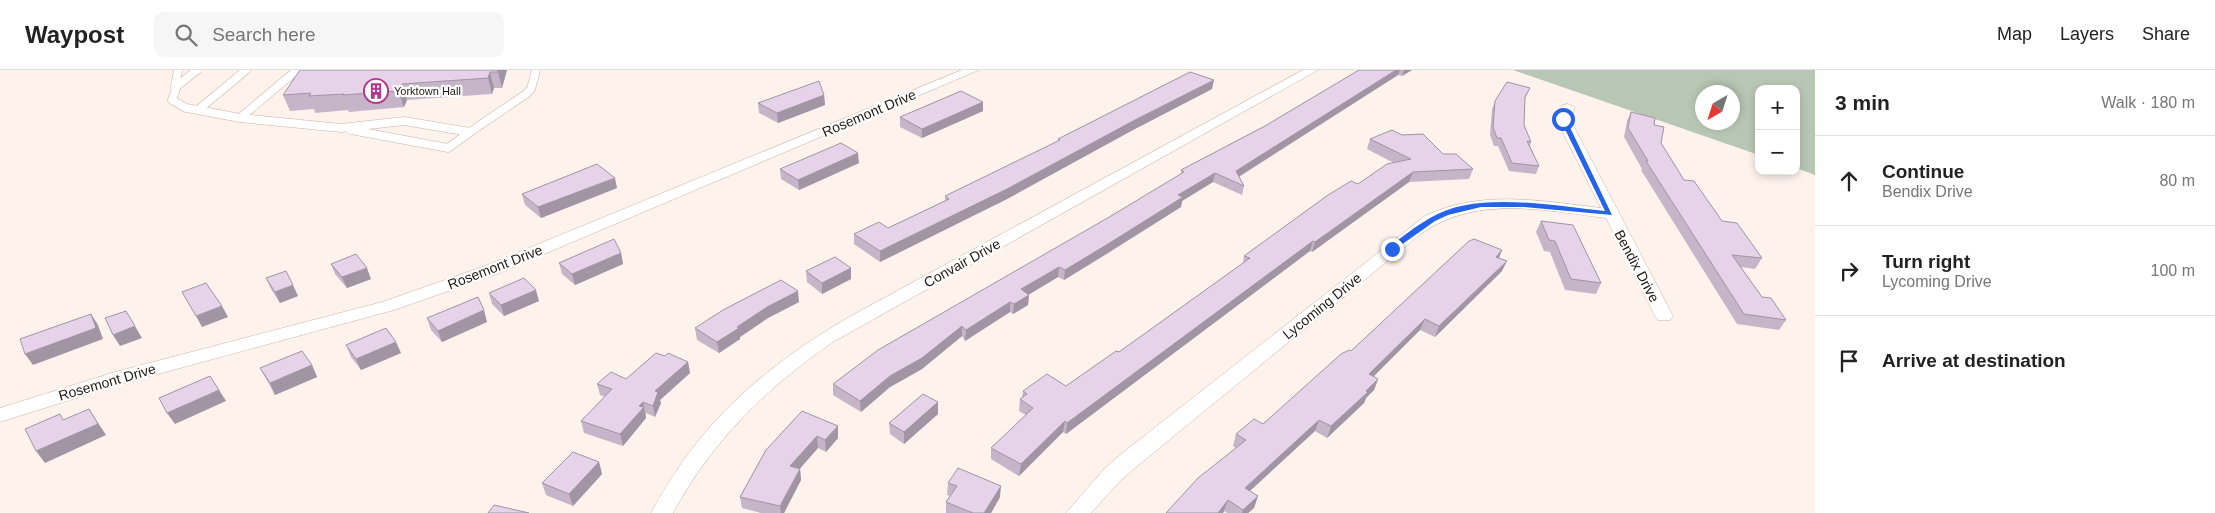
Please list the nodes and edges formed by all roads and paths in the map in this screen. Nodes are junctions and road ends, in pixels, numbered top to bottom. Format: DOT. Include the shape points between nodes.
graph roads {
  1 [pos="178,70"];
  2 [pos="197,70"];
  3 [pos="246,70"];
  4 [pos="297,70"];
  5 [pos="536,70"];
  6 [pos="973,70"];
  7 [pos="1312,70"];
  8 [pos="175,87"];
  9 [pos="1568,108"];
  10 [pos="198,110"];
  11 [pos="240,118"];
  12 [pos="341,128"];
  13 [pos="470,132"];
  14 [pos="1610,214"];
  15 [pos="1664,316"];
  16 [pos="0,415"];
  17 [pos="662,513"];
  18 [pos="1076,513"];
  1 -- 8 [label="lane"];
  2 -- 8 [label="lane"];
  3 -- 10 [label="lane"];
  4 -- 11 [label="lane"];
  5 -- 13 [label="lane" via="531,89 526,94"];
  6 -- 16 [label="street, Rosemont Drive" via="491,270 425,294 115,379"];
  7 -- 17 [label="street, Convair Drive" via="857,320 800,355 751,394 714,433 679,482"];
  8 -- 10 [label="lane" via="172,100"];
  9 -- 14 [label="street, Bendix Drive" via="1563,119"];
  10 -- 11 [label="lane"];
  11 -- 12 [label="lane"];
  12 -- 13 [label="lane" via="404,121"];
  12 -- 13 [label="lane" via="448,148"];
  14 -- 15 [label="street, Bendix Drive"];
  14 -- 18 [label="street, Lycoming Drive" via="1501,204 1462,208 1432,219 1133,457"];
}
